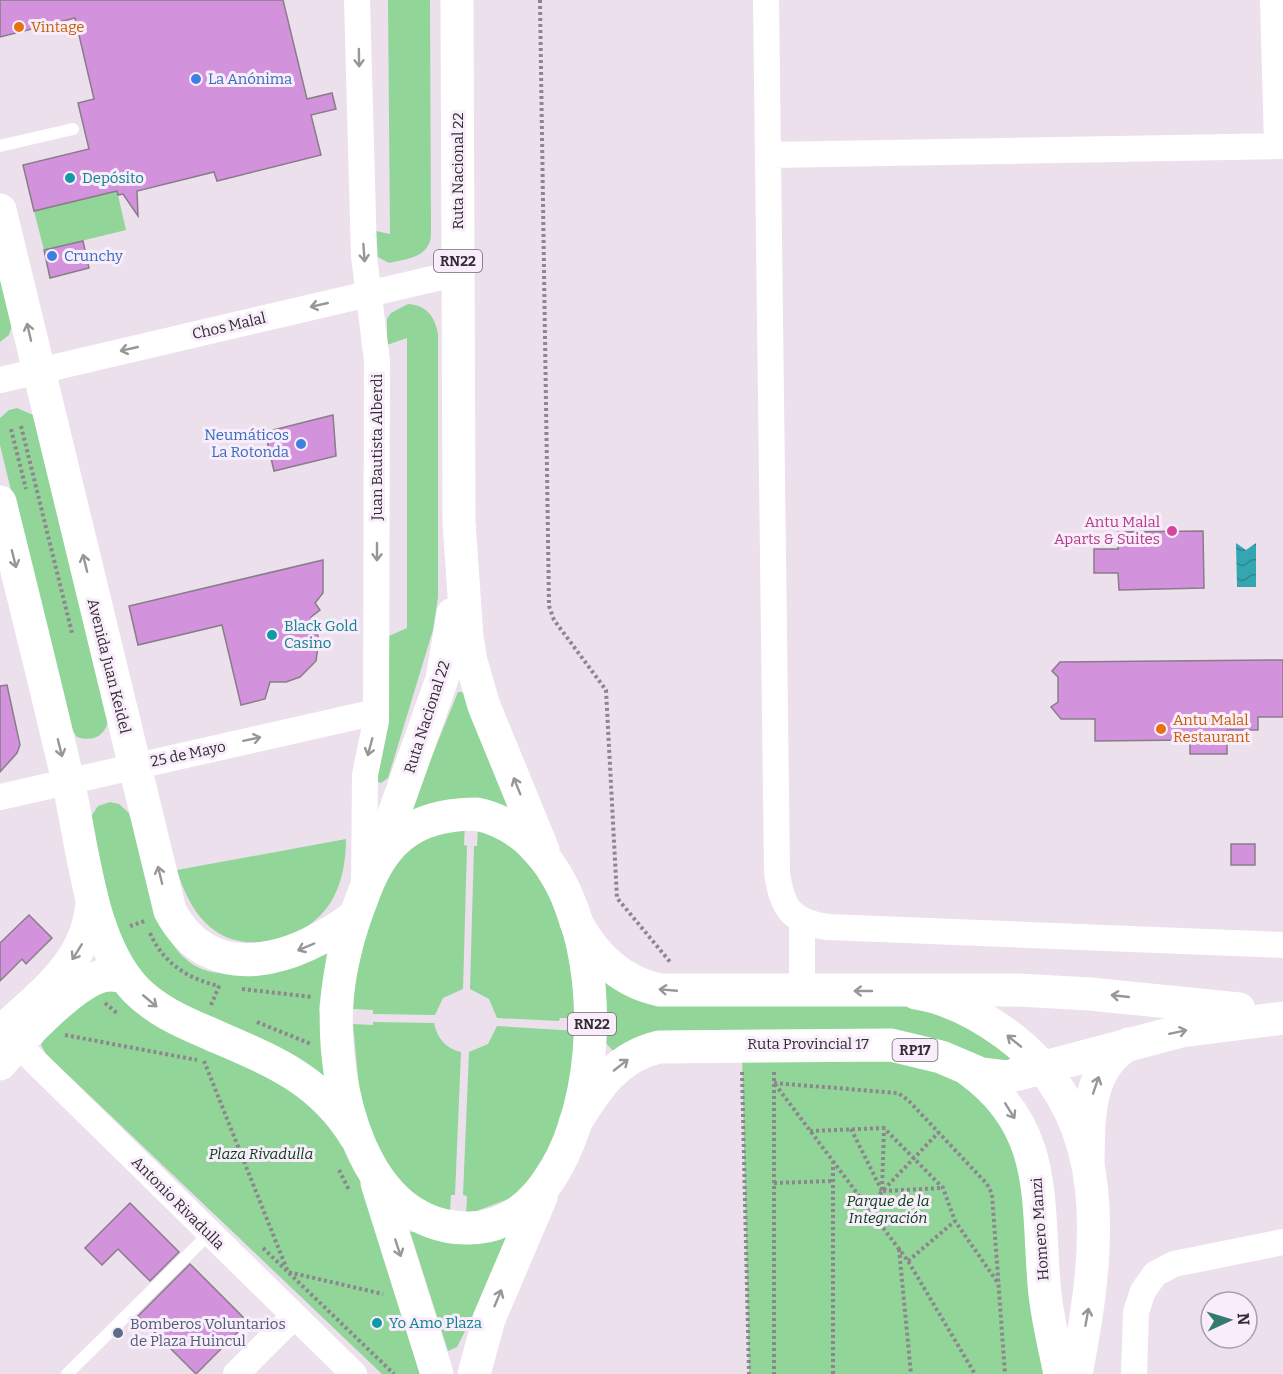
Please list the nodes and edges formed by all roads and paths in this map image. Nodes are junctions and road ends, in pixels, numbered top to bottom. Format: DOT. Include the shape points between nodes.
graph roads {
  1 [pos="357,0"];
  2 [pos="456,0"];
  3 [pos="540,0"];
  4 [pos="766,0"];
  5 [pos="1274,0"];
  6 [pos="73,129"];
  7 [pos="0,146"];
  8 [pos="1280,146"];
  9 [pos="768,155"];
  10 [pos="0,210"];
  11 [pos="458,273"];
  12 [pos="369,293"];
  13 [pos="38,371"];
  14 [pos="0,380"];
  15 [pos="21,426"];
  16 [pos="0,502"];
  17 [pos="459,522"];
  18 [pos="74,641"];
  19 [pos="376,712"];
  20 [pos="133,766"];
  21 [pos="68,781"];
  22 [pos="0,797"];
  23 [pos="548,860"];
  24 [pos="364,893"];
  25 [pos="93,897"];
  26 [pos="151,919"];
  27 [pos="574,919"];
  28 [pos="802,921"];
  29 [pos="122,928"];
  30 [pos="1283,945"];
  31 [pos="675,969"];
  32 [pos="125,977"];
  33 [pos="221,979"];
  34 [pos="898,990"];
  35 [pos="802,991"];
  36 [pos="98,997"];
  37 [pos="208,1011"];
  38 [pos="120,1016"];
  39 [pos="1283,1016"];
  40 [pos="62,1035"];
  41 [pos="1132,1042"];
  42 [pos="5,1043"];
  43 [pos="183,1052"];
  44 [pos="742,1060"];
  45 [pos="205,1062"];
  46 [pos="214,1066"];
  47 [pos="774,1067"];
  48 [pos="1043,1068"];
  49 [pos="969,1070"];
  50 [pos="774,1083"];
  51 [pos="572,1127"];
  52 [pos="884,1128"];
  53 [pos="850,1129"];
  54 [pos="810,1131"];
  55 [pos="939,1132"];
  56 [pos="913,1158"];
  57 [pos="833,1162"];
  58 [pos="358,1163"];
  59 [pos="1088,1163"];
  60 [pos="833,1181"];
  61 [pos="774,1183"];
  62 [pos="942,1188"];
  63 [pos="544,1189"];
  64 [pos="882,1191"];
  65 [pos="351,1197"];
  66 [pos="867,1207"];
  67 [pos="955,1221"];
  68 [pos="209,1234"];
  69 [pos="1283,1242"];
  70 [pos="899,1249"];
  71 [pos="908,1261"];
  72 [pos="380,1283"];
  73 [pos="998,1283"];
  74 [pos="383,1294"];
  75 [pos="387,1304"];
  76 [pos="294,1316"];
  77 [pos="68,1374"];
  78 [pos="236,1374"];
  79 [pos="354,1374"];
  80 [pos="437,1374"];
  81 [pos="474,1374"];
  82 [pos="748,1374"];
  83 [pos="774,1374"];
  84 [pos="833,1374"];
  85 [pos="911,1374"];
  86 [pos="975,1374"];
  87 [pos="1005,1374"];
  88 [pos="1060,1374"];
  89 [pos="1076,1374"];
  90 [pos="1134,1374"];
  1 -- 12 [label="street, Juan Bautista Alberdi, one-way" via="363,238"];
  2 -- 11 [label="main road, Ruta Nacional 22 / RN22"];
  3 -- 31 [label="path" via="549,606 554,620 606,690 617,898"];
  4 -- 9 [label="street"];
  5 -- 8 [label="street"];
  6 -- 7 [label="lane"];
  8 -- 9 [label="street"];
  9 -- 28 [label="street" via="777,873 784,902 791,914"];
  13 -- 10 [label="main road, Avenida Juan Keidel, one-way"];
  11 -- 12 [label="street, Chos Malal"];
  11 -- 17 [label="main road, Ruta Nacional 22 / RN22"];
  12 -- 13 [label="street, Chos Malal, one-way"];
  12 -- 19 [label="street, Juan Bautista Alberdi, one-way" via="377,361"];
  13 -- 14 [label="street, Chos Malal"];
  20 -- 13 [label="main road, Avenida Juan Keidel, one-way"];
  15 -- 18 [label="path"];
  16 -- 21 [label="main road, one-way"];
  23 -- 17 [label="main road, Ruta Nacional 22 / RN22, one-way" via="476,684 467,638"];
  17 -- 24 [label="main road, Ruta Nacional 22 / RN22" via="452,624 442,679"];
  20 -- 19 [label="street, 25 de Mayo, one-way"];
  19 -- 24 [label="street, Juan Bautista Alberdi, one-way" via="365,775"];
  20 -- 21 [label="street, 25 de Mayo"];
  24 -- 20 [label="main road, Avenida Juan Keidel, one-way" via="319,941 274,957 231,959 200,947 182,932 170,911"];
  21 -- 22 [label="street, 25 de Mayo"];
  21 -- 25 [label="main road"];
  23 -- 24 [label="main road, RN22" via="528,838 503,822 476,814 444,816 399,837"];
  23 -- 27 [label="main road, RN22"];
  24 -- 58 [label="main road, RN22" via="341,970 337,1024 339,1060"];
  25 -- 32 [label="main road" via="102,930"];
  25 -- 42 [label="main road, one-way" via="90,928 76,956"];
  26 -- 29 [label="path"];
  35 -- 27 [label="main road, Ruta Provincial 17 / RP17, one-way" via="686,992 648,988 622,976 600,958"];
  27 -- 51 [label="main road, RN22" via="590,984 592,1027 586,1077"];
  28 -- 30 [label="street" via="828,927"];
  28 -- 35 [label="street"];
  32 -- 42 [label="main road" via="101,976 87,983"];
  32 -- 58 [label="main road, one-way" via="170,1016 276,1063 310,1083 339,1111"];
  33 -- 37 [label="path"];
  34 -- 35 [label="main road, Ruta Provincial 17 / RP17, one-way"];
  39 -- 34 [label="main road, Ruta Provincial 17 / RP17, one-way" via="1065,992"];
  48 -- 34 [label="main road, one-way" via="1016,1041 977,1015 933,997"];
  36 -- 38 [label="path"];
  41 -- 39 [label="main road, Ruta Provincial 17 / RP17, one-way" via="1206,1026"];
  40 -- 45 [label="path"];
  41 -- 48 [label="main road, Ruta Provincial 17 / RP17"];
  59 -- 41 [label="main road, one-way" via="1090,1106 1096,1083 1113,1055"];
  42 -- 68 [label="street, Antonio Rivadulla"];
  43 -- 45 [label="path"];
  44 -- 82 [label="path"];
  45 -- 46 [label="path"];
  45 -- 74 [label="path" via="288,1272"];
  47 -- 50 [label="path"];
  48 -- 49 [label="main road, Ruta Provincial 17 / RP17" via="1007,1077"];
  48 -- 59 [label="main road" via="1073,1117"];
  51 -- 49 [label="main road, Ruta Provincial 17 / RP17, one-way" via="616,1067 659,1047 891,1045 925,1052"];
  49 -- 88 [label="main road, Homero Manzi, one-way" via="1007,1106 1032,1155 1039,1190 1045,1296"];
  50 -- 54 [label="path"];
  50 -- 55 [label="path" via="898,1093"];
  50 -- 61 [label="path"];
  51 -- 63 [label="main road, RN22"];
  52 -- 53 [label="path"];
  52 -- 56 [label="path"];
  52 -- 64 [label="path"];
  53 -- 54 [label="path"];
  53 -- 64 [label="path"];
  54 -- 57 [label="path"];
  55 -- 56 [label="path"];
  55 -- 73 [label="path" via="991,1190"];
  56 -- 62 [label="path"];
  56 -- 64 [label="path"];
  57 -- 60 [label="path"];
  57 -- 66 [label="path"];
  58 -- 63 [label="main road, RN22" via="401,1205 432,1223 449,1227 469,1228 504,1221 519,1213"];
  58 -- 65 [label="path"];
  58 -- 80 [label="main road, RN22, one-way"];
  89 -- 59 [label="main road, one-way" via="1093,1272 1094,1213"];
  60 -- 61 [label="path"];
  60 -- 84 [label="path"];
  61 -- 83 [label="path"];
  62 -- 64 [label="path"];
  62 -- 67 [label="path"];
  81 -- 63 [label="main road, RN22, one-way" via="489,1319"];
  64 -- 66 [label="path"];
  66 -- 70 [label="path"];
  67 -- 71 [label="path"];
  67 -- 73 [label="path"];
  68 -- 76 [label="street, Antonio Rivadulla"];
  68 -- 77 [label="lane"];
  69 -- 90 [label="street" via="1174,1264 1155,1274 1143,1291 1136,1312"];
  70 -- 71 [label="path"];
  70 -- 85 [label="path"];
  71 -- 86 [label="path"];
  72 -- 74 [label="path"];
  73 -- 87 [label="path"];
  74 -- 75 [label="path"];
  76 -- 78 [label="street"];
  76 -- 79 [label="street, Antonio Rivadulla"];
}
